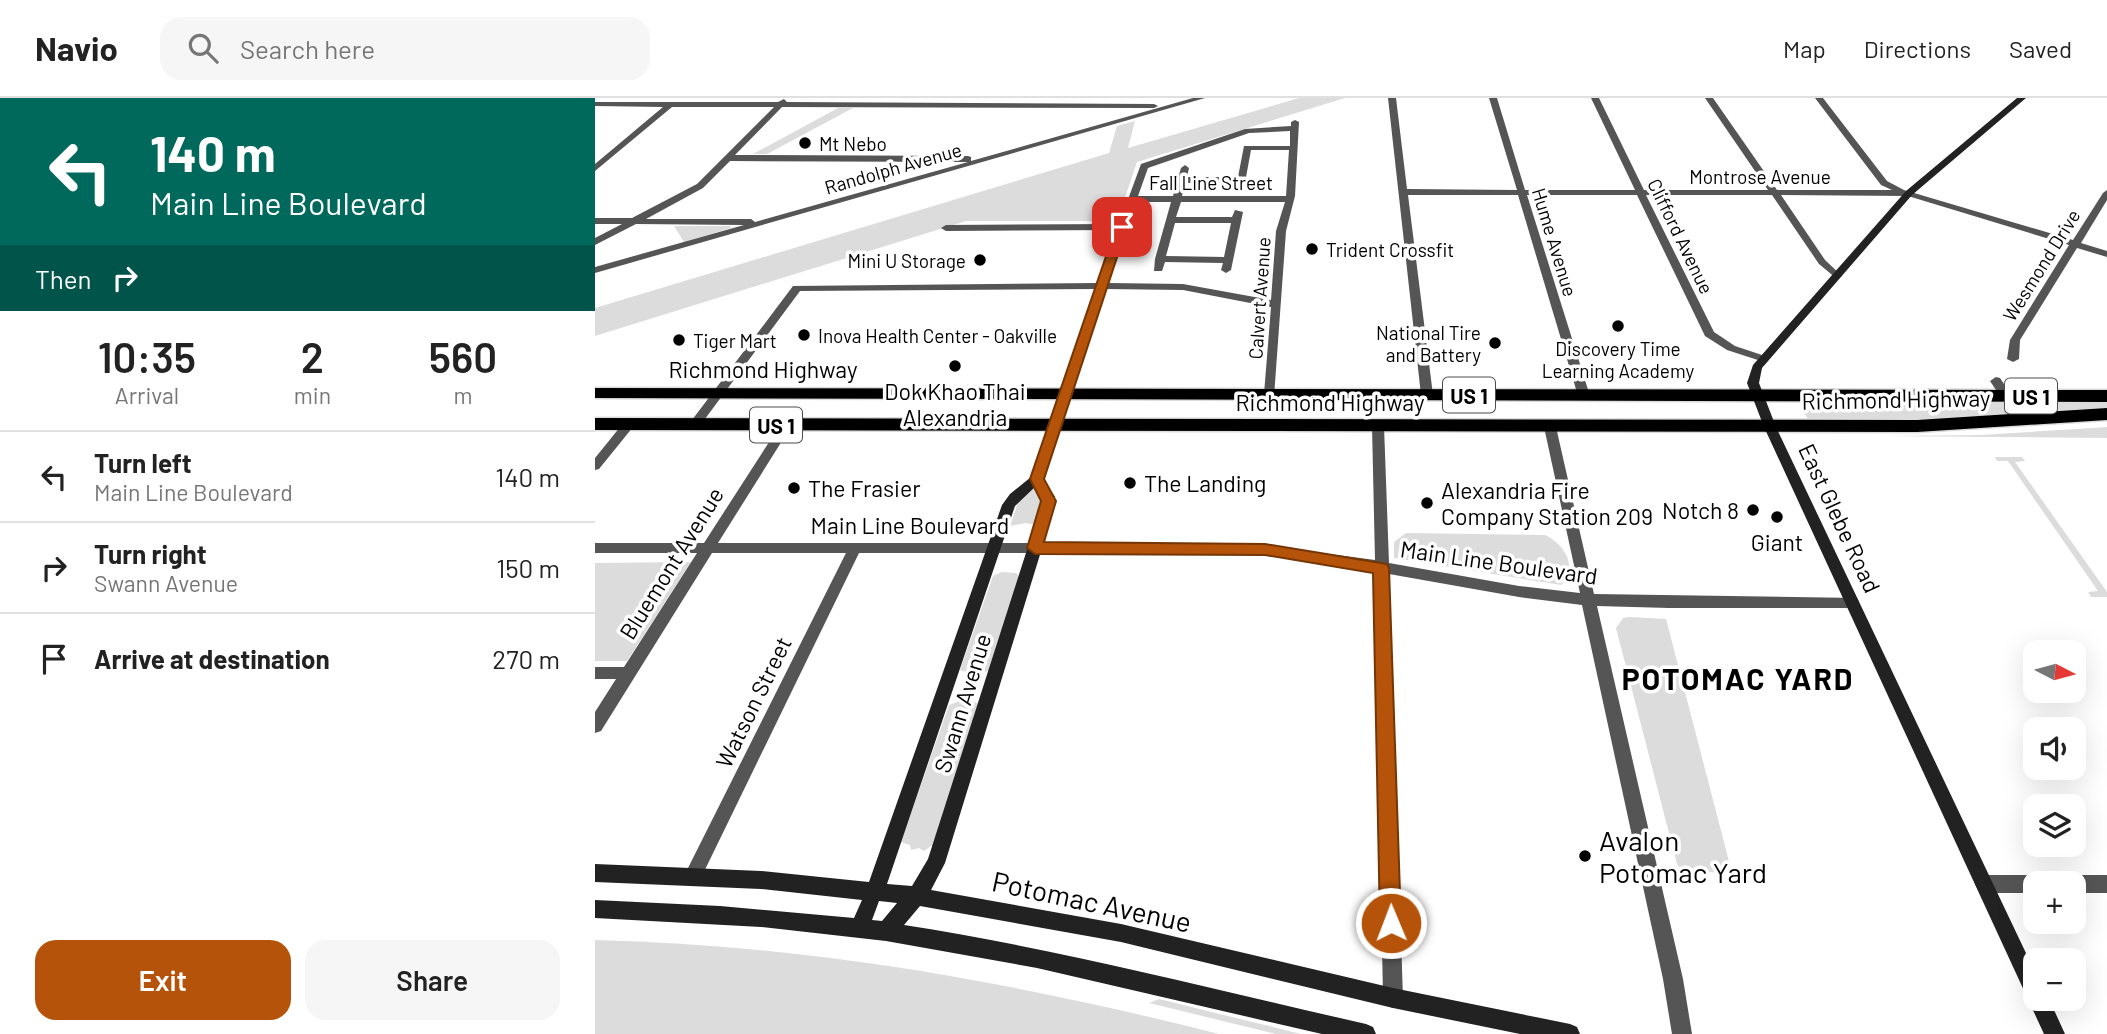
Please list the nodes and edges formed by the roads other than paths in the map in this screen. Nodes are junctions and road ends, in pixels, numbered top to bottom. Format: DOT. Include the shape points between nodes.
graph roads {
  1 [pos="678,98"];
  2 [pos="865,98"];
  3 [pos="1201,98"];
  4 [pos="1392,98"];
  5 [pos="1493,98"];
  6 [pos="1595,98"];
  7 [pos="1709,98"];
  8 [pos="1819,98"];
  9 [pos="2022,98"];
  10 [pos="784,101"];
  11 [pos="1135,102"];
  12 [pos="595,104"];
  13 [pos="670,105"];
  14 [pos="853,105"];
  15 [pos="1173,106"];
  16 [pos="1130,118"];
  17 [pos="1293,148"];
  18 [pos="728,158"];
  19 [pos="986,159"];
  20 [pos="1144,166"];
  21 [pos="595,168"];
  22 [pos="1185,168"];
  23 [pos="1182,180"];
  24 [pos="1404,192"];
  25 [pos="1521,193"];
  26 [pos="1641,193"];
  27 [pos="1776,193"];
  28 [pos="1909,193"];
  29 [pos="2107,193"];
  30 [pos="1132,199"];
  31 [pos="1177,199"];
  32 [pos="1290,199"];
  33 [pos="1171,220"];
  34 [pos="595,221"];
  35 [pos="634,221"];
  36 [pos="768,222"];
  37 [pos="1122,227"];
  38 [pos="946,228"];
  39 [pos="595,242"];
  40 [pos="2075,244"];
  41 [pos="2107,254"];
  42 [pos="595,270"];
  43 [pos="1837,276"];
  44 [pos="1101,286"];
  45 [pos="1277,304"];
  46 [pos="1764,359"];
  47 [pos="2013,359"];
  48 [pos="595,393"];
  49 [pos="718,393"];
  50 [pos="1270,394"];
  51 [pos="1064,395"];
  52 [pos="1427,395"];
  53 [pos="1584,396"];
  54 [pos="1758,396"];
  55 [pos="2107,396"];
  56 [pos="2107,414"];
  57 [pos="595,424"];
  58 [pos="629,424"];
  59 [pos="695,424"];
  60 [pos="786,425"];
  61 [pos="1055,425"];
  62 [pos="1378,426"];
  63 [pos="1550,427"];
  64 [pos="1770,427"];
  65 [pos="595,466"];
  66 [pos="1037,479"];
  67 [pos="708,547"];
  68 [pos="595,548"];
  69 [pos="855,548"];
  70 [pos="995,548"];
  71 [pos="1035,548"];
  72 [pos="1381,568"];
  73 [pos="1588,599"];
  74 [pos="1852,602"];
  75 [pos="595,673"];
  76 [pos="628,673"];
  77 [pos="595,726"];
  78 [pos="595,873"];
  79 [pos="693,876"];
  80 [pos="1984,884"];
  81 [pos="2023,884"];
  82 [pos="2086,884"];
  83 [pos="2107,884"];
  84 [pos="876,890"];
  85 [pos="916,896"];
  86 [pos="595,909"];
  87 [pos="859,928"];
  88 [pos="886,931"];
  89 [pos="2023,967"];
  90 [pos="1393,998"];
  91 [pos="2044,1011"];
  92 [pos="1366,1034"];
  93 [pos="1570,1034"];
  94 [pos="1682,1034"];
  95 [pos="2055,1034"];
  1 -- 13 [label="street"];
  2 -- 14 [label="street"];
  3 -- 15 [label="street, Randolph Avenue"];
  4 -- 24 [label="street"];
  5 -- 25 [label="street, Hume Avenue"];
  6 -- 26 [label="street, Clifford Avenue"];
  7 -- 27 [label="street"];
  8 -- 28 [label="street" via="1884,183"];
  9 -- 28 [label="street, East Glebe Road"];
  10 -- 13 [label="street"];
  10 -- 14 [label="street"];
  10 -- 18 [label="street"];
  11 -- 14 [label="street"];
  11 -- 15 [label="street"];
  11 -- 16 [label="street"];
  12 -- 13 [label="street"];
  13 -- 21 [label="street"];
  15 -- 16 [label="street, Randolph Avenue"];
  16 -- 19 [label="street, Randolph Avenue"];
  17 -- 20 [label="street, Calvert Avenue" via="1295,125 1248,131"];
  17 -- 23 [label="street" via="1247,148 1241,183"];
  17 -- 32 [label="street, Calvert Avenue"];
  18 -- 19 [label="street"];
  18 -- 35 [label="street" via="700,186"];
  19 -- 36 [label="street, Randolph Avenue"];
  20 -- 30 [label="street, Swann Avenue"];
  22 -- 23 [label="street"];
  23 -- 31 [label="street"];
  24 -- 25 [label="street, Montrose Avenue"];
  24 -- 52 [label="street"];
  25 -- 26 [label="street, Montrose Avenue"];
  25 -- 53 [label="street, Hume Avenue"];
  26 -- 27 [label="street, Montrose Avenue"];
  26 -- 46 [label="street, Clifford Avenue" via="1709,334 1722,344"];
  27 -- 28 [label="street, Montrose Avenue"];
  27 -- 43 [label="street" via="1822,262"];
  28 -- 40 [label="street, Montrose Avenue"];
  28 -- 43 [label="street, East Glebe Road"];
  29 -- 40 [label="street, Wesmond Drive"];
  30 -- 31 [label="street, Fall Line Street"];
  30 -- 37 [label="street, Swann Avenue"];
  31 -- 32 [label="street, Fall Line Street"];
  31 -- 33 [label="street"];
  32 -- 45 [label="street, Calvert Avenue" via="1281,230"];
  33 -- 33 [label="street" via="1159,264 1227,265 1237,215"];
  34 -- 35 [label="street"];
  35 -- 36 [label="street"];
  35 -- 39 [label="street"];
  36 -- 42 [label="street, Randolph Avenue"];
  37 -- 38 [label="street"];
  37 -- 44 [label="street, Swann Avenue"];
  40 -- 41 [label="street, Montrose Avenue"];
  40 -- 47 [label="street, Wesmond Drive" via="2015,340"];
  43 -- 46 [label="street, East Glebe Road"];
  44 -- 45 [label="street" via="1180,287"];
  44 -- 49 [label="street" via="797,288"];
  44 -- 51 [label="street, Swann Avenue"];
  45 -- 50 [label="street, Calvert Avenue"];
  46 -- 54 [label="street, East Glebe Road" via="1753,378"];
  48 -- 49 [label="highway, Richmond Highway / US 1"];
  49 -- 51 [label="highway, Richmond Highway / US 1"];
  49 -- 59 [label="street"];
  50 -- 51 [label="highway, Richmond Highway / US 1"];
  50 -- 52 [label="highway, Richmond Highway / US 1"];
  51 -- 61 [label="street, Swann Avenue"];
  52 -- 53 [label="highway, Richmond Highway / US 1"];
  53 -- 54 [label="highway, Richmond Highway / US 1"];
  54 -- 55 [label="highway, Richmond Highway / US 1" via="2001,389"];
  54 -- 64 [label="street, East Glebe Road"];
  56 -- 64 [label="highway, Richmond Highway / US 1" via="1930,426"];
  57 -- 58 [label="highway, Richmond Highway / US 1"];
  58 -- 59 [label="highway, Richmond Highway / US 1"];
  58 -- 65 [label="street"];
  59 -- 60 [label="highway, Richmond Highway / US 1"];
  60 -- 61 [label="highway, Richmond Highway / US 1"];
  60 -- 67 [label="street, Bluemont Avenue"];
  61 -- 62 [label="highway, Richmond Highway / US 1"];
  61 -- 66 [label="street, Swann Avenue"];
  62 -- 63 [label="highway, Richmond Highway / US 1"];
  62 -- 72 [label="street"];
  63 -- 64 [label="highway, Richmond Highway / US 1"];
  63 -- 73 [label="street"];
  64 -- 74 [label="street, East Glebe Road"];
  66 -- 70 [label="street, Swann Avenue" via="1011,502"];
  66 -- 71 [label="street, Swann Avenue" via="1049,501"];
  67 -- 68 [label="street, Main Line Boulevard"];
  67 -- 69 [label="street, Main Line Boulevard"];
  67 -- 76 [label="street, Bluemont Avenue"];
  69 -- 70 [label="street, Main Line Boulevard"];
  69 -- 79 [label="street, Watson Street"];
  70 -- 71 [label="street, Main Line Boulevard"];
  70 -- 84 [label="street, Swann Avenue"];
  71 -- 72 [label="street, Main Line Boulevard" via="1254,549"];
  71 -- 85 [label="street, Swann Avenue" via="936,863"];
  72 -- 73 [label="street, Main Line Boulevard"];
  72 -- 90 [label="street"];
  73 -- 74 [label="street, Main Line Boulevard"];
  73 -- 94 [label="street"];
  74 -- 80 [label="street, East Glebe Road"];
  75 -- 76 [label="street"];
  76 -- 77 [label="street, Bluemont Avenue"];
  78 -- 79 [label="street, Potomac Avenue"];
  79 -- 84 [label="street, Potomac Avenue"];
  80 -- 81 [label="street"];
  80 -- 89 [label="street, East Glebe Road"];
  82 -- 83 [label="street"];
  84 -- 85 [label="street, Potomac Avenue"];
  84 -- 87 [label="street, Swann Avenue"];
  85 -- 88 [label="street, Swann Avenue"];
  85 -- 90 [label="street, Potomac Avenue" via="1121,933"];
  86 -- 87 [label="street" via="751,916"];
  87 -- 88 [label="street"];
  88 -- 92 [label="street" via="1058,962"];
  90 -- 93 [label="street, Potomac Avenue"];
  91 -- 95 [label="street"];
}
